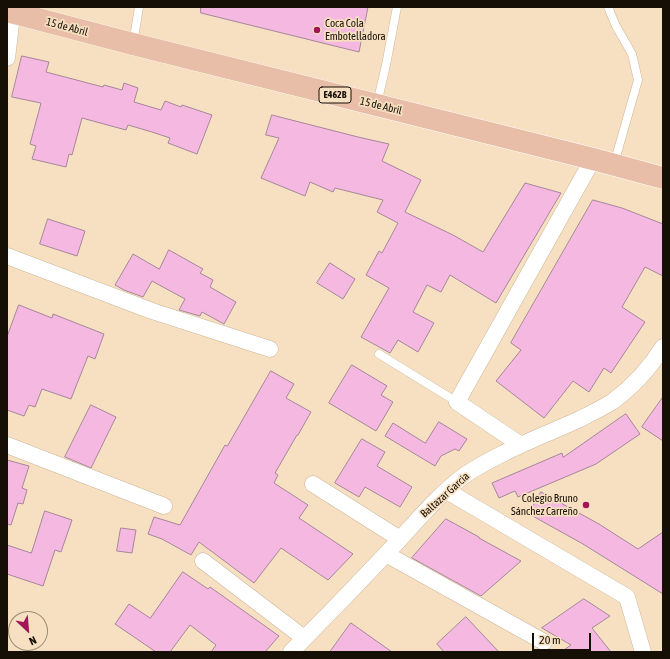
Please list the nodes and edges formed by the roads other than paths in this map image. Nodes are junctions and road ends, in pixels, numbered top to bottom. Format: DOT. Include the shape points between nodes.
graph roads {
  1 [pos="139,7"];
  2 [pos="397,7"];
  3 [pos="608,7"];
  4 [pos="11,10"];
  5 [pos="133,44"];
  6 [pos="7,58"];
  7 [pos="377,105"];
  8 [pos="593,159"];
  9 [pos="614,165"];
  10 [pos="663,178"];
  11 [pos="7,256"];
  12 [pos="663,347"];
  13 [pos="270,349"];
  14 [pos="379,354"];
  15 [pos="457,402"];
  16 [pos="7,445"];
  17 [pos="521,445"];
  18 [pos="313,484"];
  19 [pos="447,491"];
  20 [pos="164,506"];
  21 [pos="400,539"];
  22 [pos="386,554"];
  23 [pos="203,561"];
  24 [pos="304,638"];
  25 [pos="544,642"];
  26 [pos="291,652"];
  27 [pos="643,652"];
  1 -- 5 [label="lane"];
  2 -- 7 [label="lane"];
  3 -- 9 [label="lane" via="632,54 638,80"];
  4 -- 5 [label="main road, 15 de Abril / E462B"];
  4 -- 6 [label="street"];
  5 -- 7 [label="main road, 15 de Abril / E462B"];
  7 -- 8 [label="main road, 15 de Abril / E462B"];
  8 -- 9 [label="main road, 15 de Abril / E462B"];
  8 -- 15 [label="street"];
  9 -- 10 [label="main road, 15 de Abril / E462B"];
  11 -- 13 [label="street" via="152,311"];
  12 -- 17 [label="street, Baltazar Garcia" via="638,380 611,402"];
  14 -- 15 [label="lane"];
  15 -- 17 [label="street"];
  16 -- 20 [label="street"];
  17 -- 19 [label="street, Baltazar Garcia" via="490,460"];
  18 -- 21 [label="street"];
  19 -- 21 [label="street, Baltazar Garcia"];
  19 -- 27 [label="street" via="627,597"];
  21 -- 22 [label="street, Baltazar Garcia"];
  22 -- 24 [label="street, Baltazar Garcia"];
  22 -- 25 [label="street"];
  23 -- 24 [label="street"];
  24 -- 26 [label="street, Baltazar Garcia"];
}
